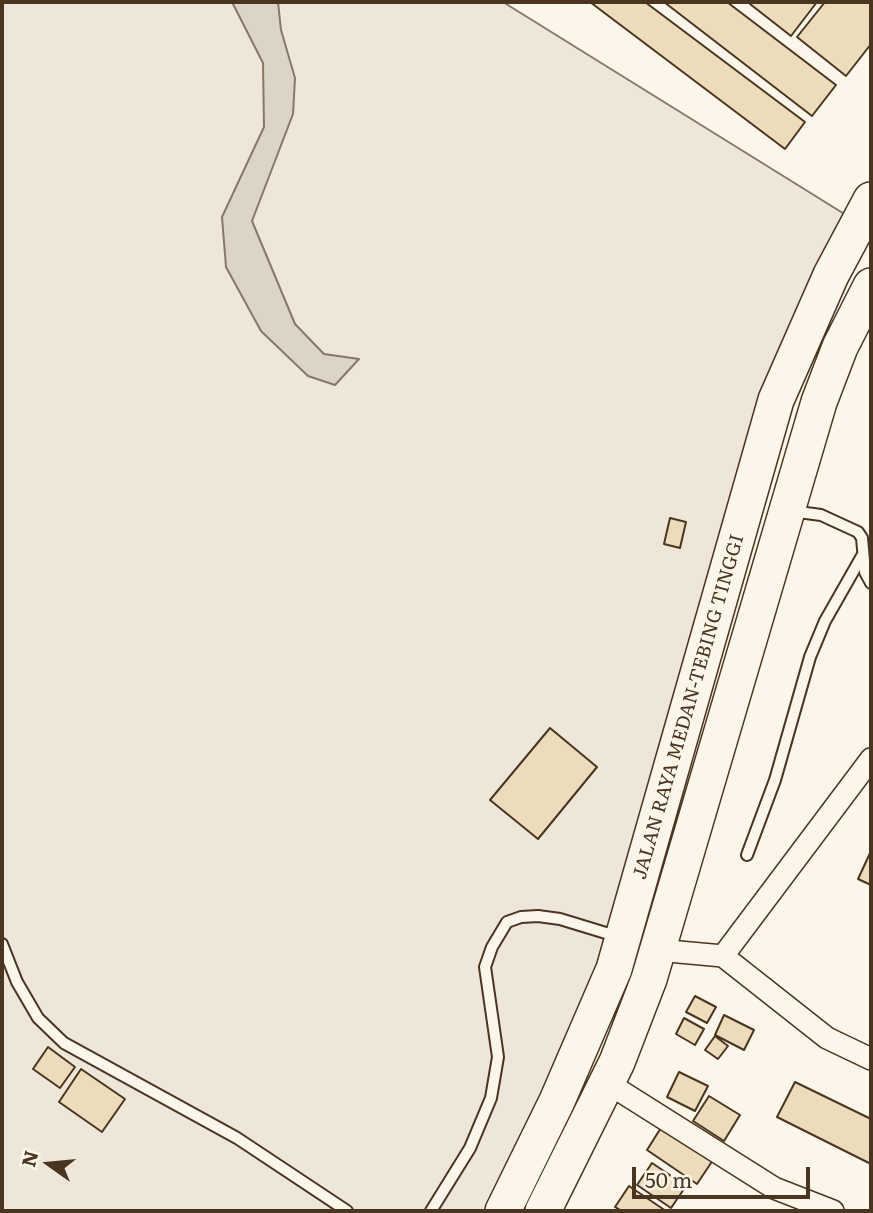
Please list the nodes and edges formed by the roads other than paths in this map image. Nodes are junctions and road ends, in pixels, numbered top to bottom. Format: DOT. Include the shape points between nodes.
graph roads {
  1 [pos="871,201"];
  2 [pos="871,286"];
  3 [pos="785,510"];
  4 [pos="862,556"];
  5 [pos="871,583"];
  6 [pos="712,621"];
  7 [pos="749,633"];
  8 [pos="686,714"];
  9 [pos="725,726"];
  10 [pos="871,760"];
  11 [pos="747,855"];
  12 [pos="624,939"];
  13 [pos="2,944"];
  14 [pos="657,950"];
  15 [pos="723,956"];
  16 [pos="871,1059"];
  17 [pos="606,1082"];
  18 [pos="347,1211"];
  19 [pos="430,1211"];
  20 [pos="502,1211"];
  21 [pos="543,1211"];
  22 [pos="833,1211"];
  1 -- 6 [label="highway, JALAN RAYA MEDAN-TEBING TINGGI" via="831,275 776,400"];
  2 -- 3 [label="highway, JALAN RAYA MEDAN-TEBING TINGGI" via="823,391"];
  3 -- 4 [label="lane" via="821,516 858,531"];
  3 -- 7 [label="highway, JALAN RAYA MEDAN-TEBING TINGGI"];
  4 -- 5 [label="lane"];
  4 -- 11 [label="lane" via="810,657 775,780"];
  6 -- 7 [label="highway"];
  6 -- 8 [label="highway, JALAN RAYA MEDAN-TEBING TINGGI"];
  7 -- 9 [label="highway, JALAN RAYA MEDAN-TEBING TINGGI"];
  8 -- 9 [label="highway"];
  8 -- 12 [label="highway, JALAN RAYA MEDAN-TEBING TINGGI"];
  9 -- 14 [label="highway, JALAN RAYA MEDAN-TEBING TINGGI"];
  10 -- 15 [label="street" via="861,782"];
  12 -- 19 [label="lane" via="560,919 521,917 507,922 485,967 498,1057 491,1098 470,1148"];
  12 -- 20 [label="highway, JALAN RAYA MEDAN-TEBING TINGGI" via="557,1101"];
  13 -- 18 [label="lane" via="38,1018 64,1043 237,1138"];
  14 -- 15 [label="street"];
  14 -- 17 [label="highway, JALAN RAYA MEDAN-TEBING TINGGI"];
  15 -- 16 [label="street" via="827,1038"];
  17 -- 21 [label="highway, JALAN RAYA MEDAN-TEBING TINGGI"];
  17 -- 22 [label="street" via="774,1188"];
}
